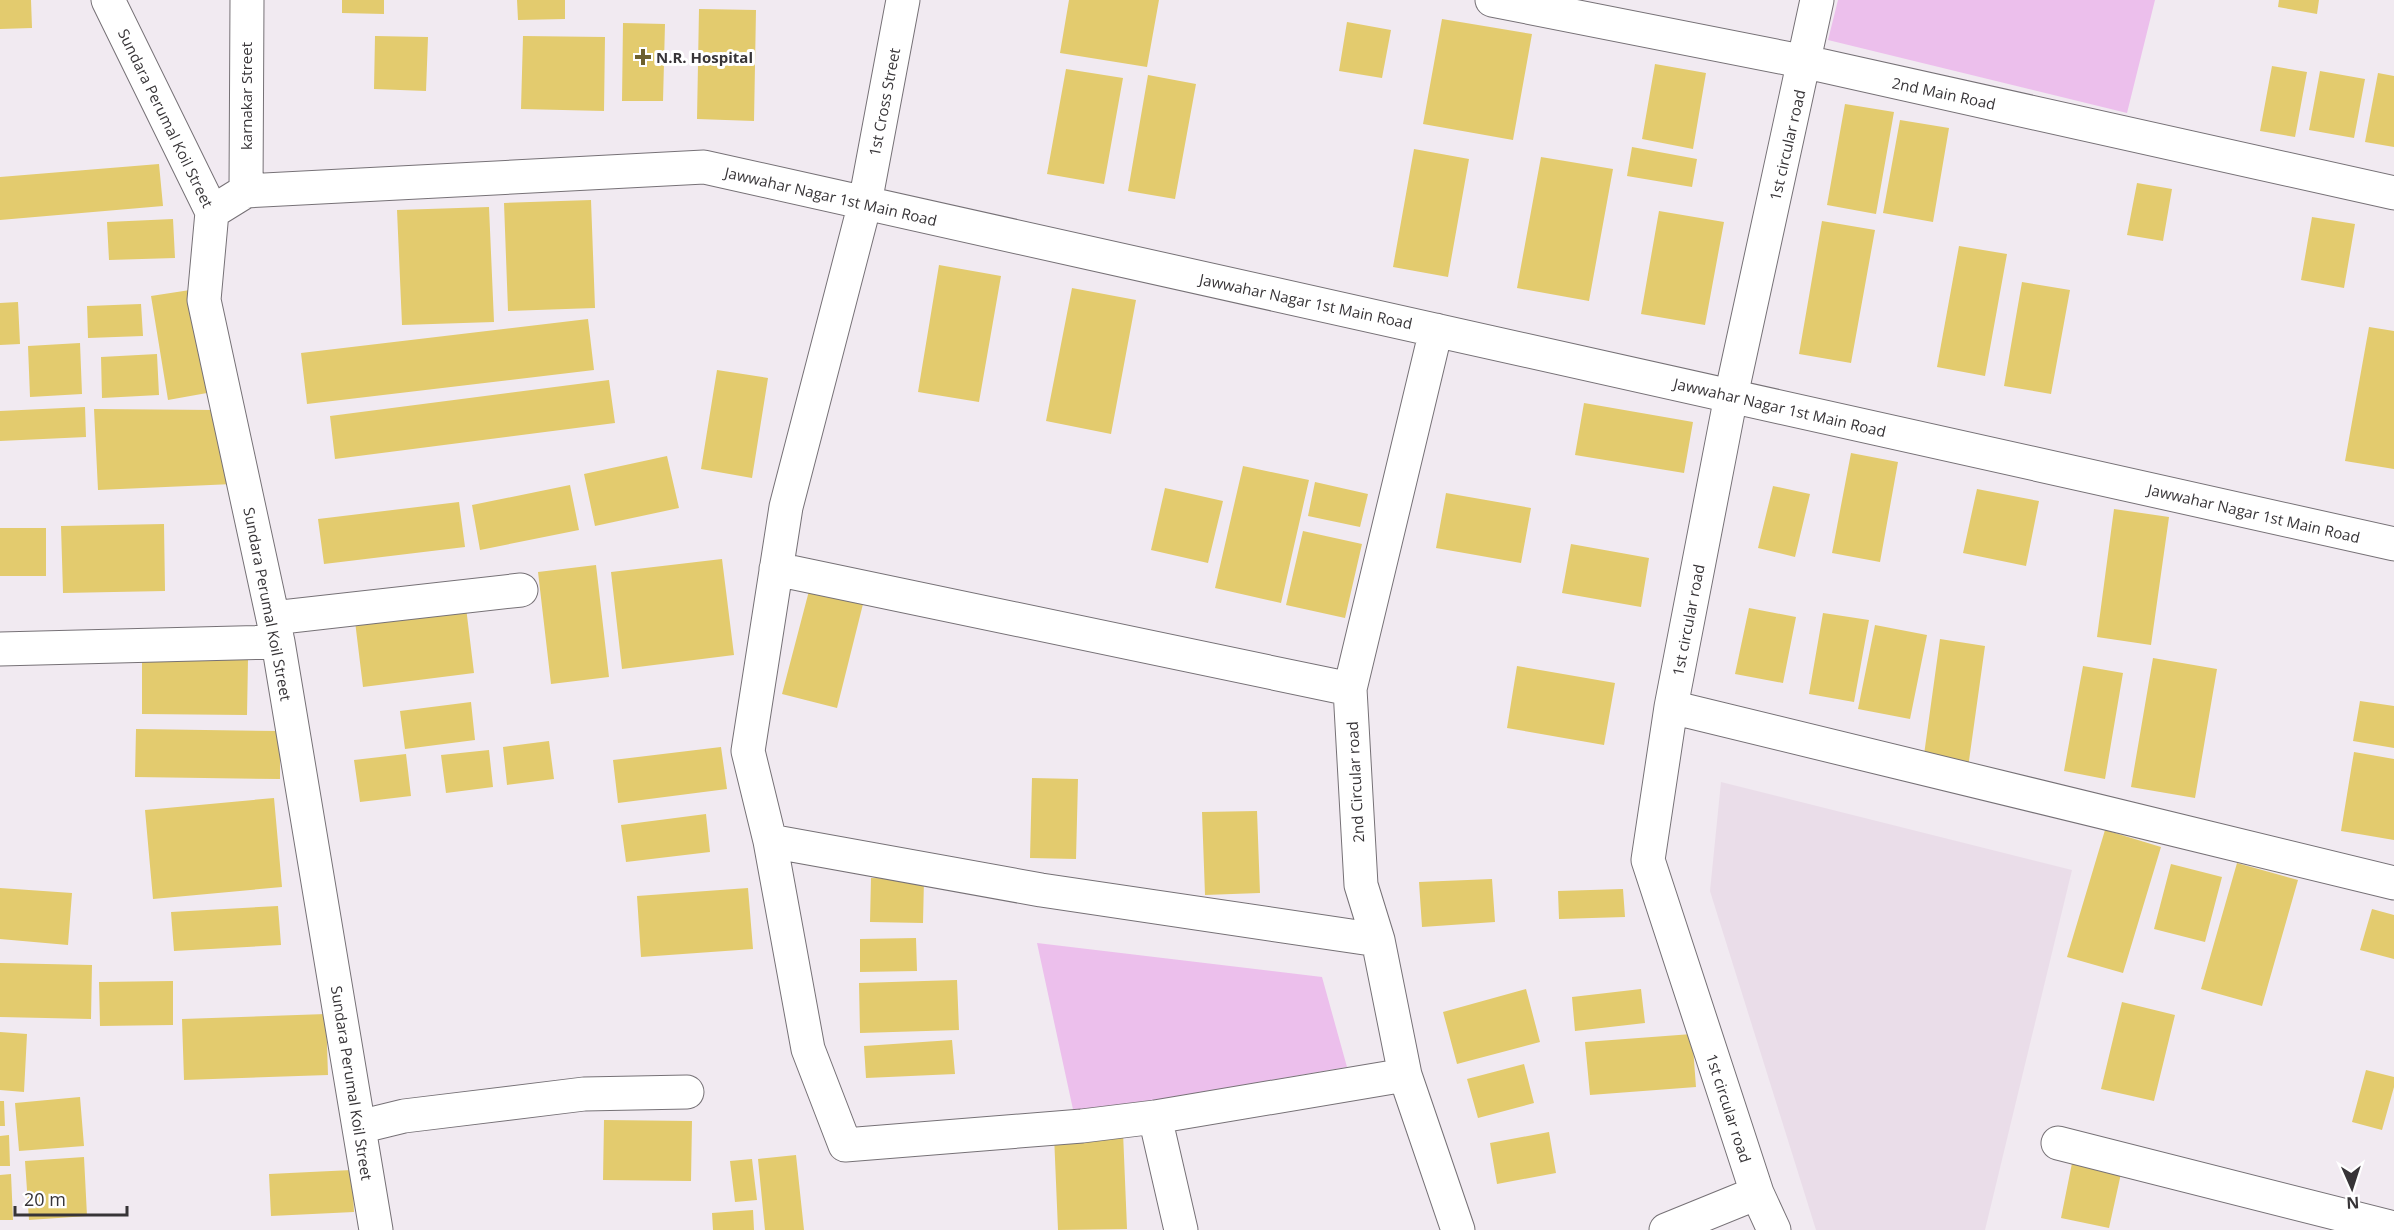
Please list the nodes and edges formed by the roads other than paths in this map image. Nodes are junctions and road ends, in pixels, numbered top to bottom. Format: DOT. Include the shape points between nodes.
graph roads {
  1 [pos="108,0"];
  2 [pos="247,0"];
  3 [pos="903,0"];
  4 [pos="1492,0"];
  5 [pos="1817,0"];
  6 [pos="1806,62"];
  7 [pos="246,191"];
  8 [pos="2394,193"];
  9 [pos="866,203"];
  10 [pos="212,212"];
  11 [pos="1436,330"];
  12 [pos="1731,396"];
  13 [pos="2394,544"];
  14 [pos="776,568"];
  15 [pos="521,590"];
  16 [pos="275,630"];
  17 [pos="0,649"];
  18 [pos="1350,689"];
  19 [pos="1671,707"];
  20 [pos="770,841"];
  21 [pos="2394,882"];
  22 [pos="1378,940"];
  23 [pos="1406,1075"];
  24 [pos="687,1092"];
  25 [pos="1155,1117"];
  26 [pos="359,1127"];
  27 [pos="2058,1143"];
  28 [pos="1757,1193"];
  29 [pos="2394,1228"];
  30 [pos="370,1230"];
  31 [pos="376,1230"];
  32 [pos="1181,1230"];
  33 [pos="1458,1230"];
  34 [pos="1666,1230"];
  35 [pos="1774,1230"];
  1 -- 10 [label="street, Sundara Perumal Koil Street"];
  2 -- 7 [label="street, karnakar Street"];
  3 -- 9 [label="street, 1st Cross Street"];
  4 -- 6 [label="street, 2nd Main Road"];
  5 -- 6 [label="street, 1st circular road"];
  6 -- 8 [label="street, 2nd Main Road"];
  6 -- 12 [label="street, 1st circular road"];
  7 -- 9 [label="street, Jawwahar Nagar 1st Main Road" via="704,167"];
  7 -- 10 [label="street, Jawwahar Nagar 1st Main Road"];
  9 -- 11 [label="street, Jawwahar Nagar 1st Main Road"];
  9 -- 14 [label="street, 1st Cross Street" via="786,507"];
  10 -- 16 [label="street, Sundara Perumal Koil Street" via="204,300"];
  11 -- 12 [label="street, Jawwahar Nagar 1st Main Road"];
  11 -- 18 [label="street, 2nd Circular road"];
  12 -- 13 [label="street, Jawwahar Nagar 1st Main Road"];
  12 -- 19 [label="street, 1st circular road"];
  14 -- 18 [label="street"];
  14 -- 20 [label="street, 1st Cross Street" via="748,751"];
  15 -- 16 [label="street"];
  16 -- 17 [label="street"];
  16 -- 26 [label="street, Sundara Perumal Koil Street"];
  18 -- 22 [label="street, 2nd Circular road" via="1361,885"];
  19 -- 21 [label="street"];
  19 -- 28 [label="street, 1st circular road" via="1648,860"];
  20 -- 22 [label="street" via="1041,890"];
  20 -- 25 [label="street, 1st Cross Street" via="808,1049 845,1144"];
  22 -- 23 [label="street, 2nd Circular road"];
  23 -- 25 [label="street"];
  23 -- 33 [label="street, 2nd Circular road"];
  24 -- 26 [label="street" via="585,1094 404,1116"];
  25 -- 32 [label="street"];
  26 -- 31 [label="street, Sundara Perumal Koil Street"];
  27 -- 29 [label="street"];
  28 -- 34 [label="street"];
  28 -- 35 [label="street, 1st circular road"];
  30 -- 31 [label="street"];
}
